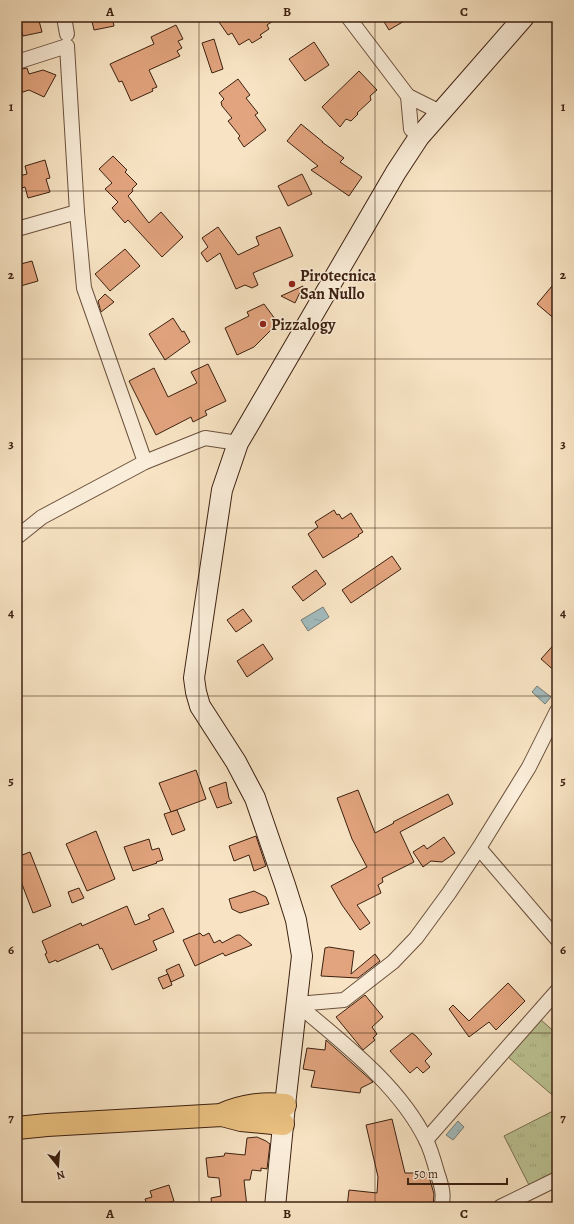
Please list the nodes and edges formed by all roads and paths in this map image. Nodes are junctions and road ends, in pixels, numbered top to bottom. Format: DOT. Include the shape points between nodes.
graph roads {
  1 [pos="64,17"];
  2 [pos="348,17"];
  3 [pos="524,17"];
  4 [pos="67,34"];
  5 [pos="17,62"];
  6 [pos="408,96"];
  7 [pos="440,112"];
  8 [pos="419,137"];
  9 [pos="77,212"];
  10 [pos="17,229"];
  11 [pos="238,443"];
  12 [pos="145,462"];
  13 [pos="17,537"];
  14 [pos="557,711"];
  15 [pos="479,848"];
  16 [pos="557,939"];
  17 [pos="557,991"];
  18 [pos="297,1004"];
  19 [pos="284,1114"];
  20 [pos="17,1128"];
  21 [pos="426,1140"];
  22 [pos="557,1179"];
  23 [pos="275,1207"];
  24 [pos="441,1207"];
  25 [pos="500,1207"];
  1 -- 4 [label="street"];
  2 -- 6 [label="street"];
  3 -- 7 [label="street"];
  5 -- 9 [label="street" via="67,46"];
  6 -- 7 [label="street"];
  6 -- 8 [label="street" via="411,129"];
  7 -- 8 [label="street"];
  8 -- 11 [label="street" via="392,178"];
  9 -- 10 [label="street"];
  9 -- 12 [label="street" via="84,288"];
  11 -- 12 [label="street" via="205,438"];
  11 -- 18 [label="street" via="222,490 194,678 200,706 236,762 255,798 285,885 296,920 302,956"];
  12 -- 13 [label="street" via="42,517"];
  14 -- 15 [label="street" via="529,767"];
  15 -- 16 [label="street"];
  15 -- 18 [label="street" via="416,938 393,962 344,1000"];
  17 -- 21 [label="street"];
  18 -- 19 [label="street"];
  18 -- 21 [label="street" via="371,1067 409,1111"];
  19 -- 20 [label="highway" via="273,1104 240,1107 222,1115"];
  19 -- 23 [label="street"];
  21 -- 24 [label="street" via="444,1199"];
  22 -- 25 [label="street"];
}
